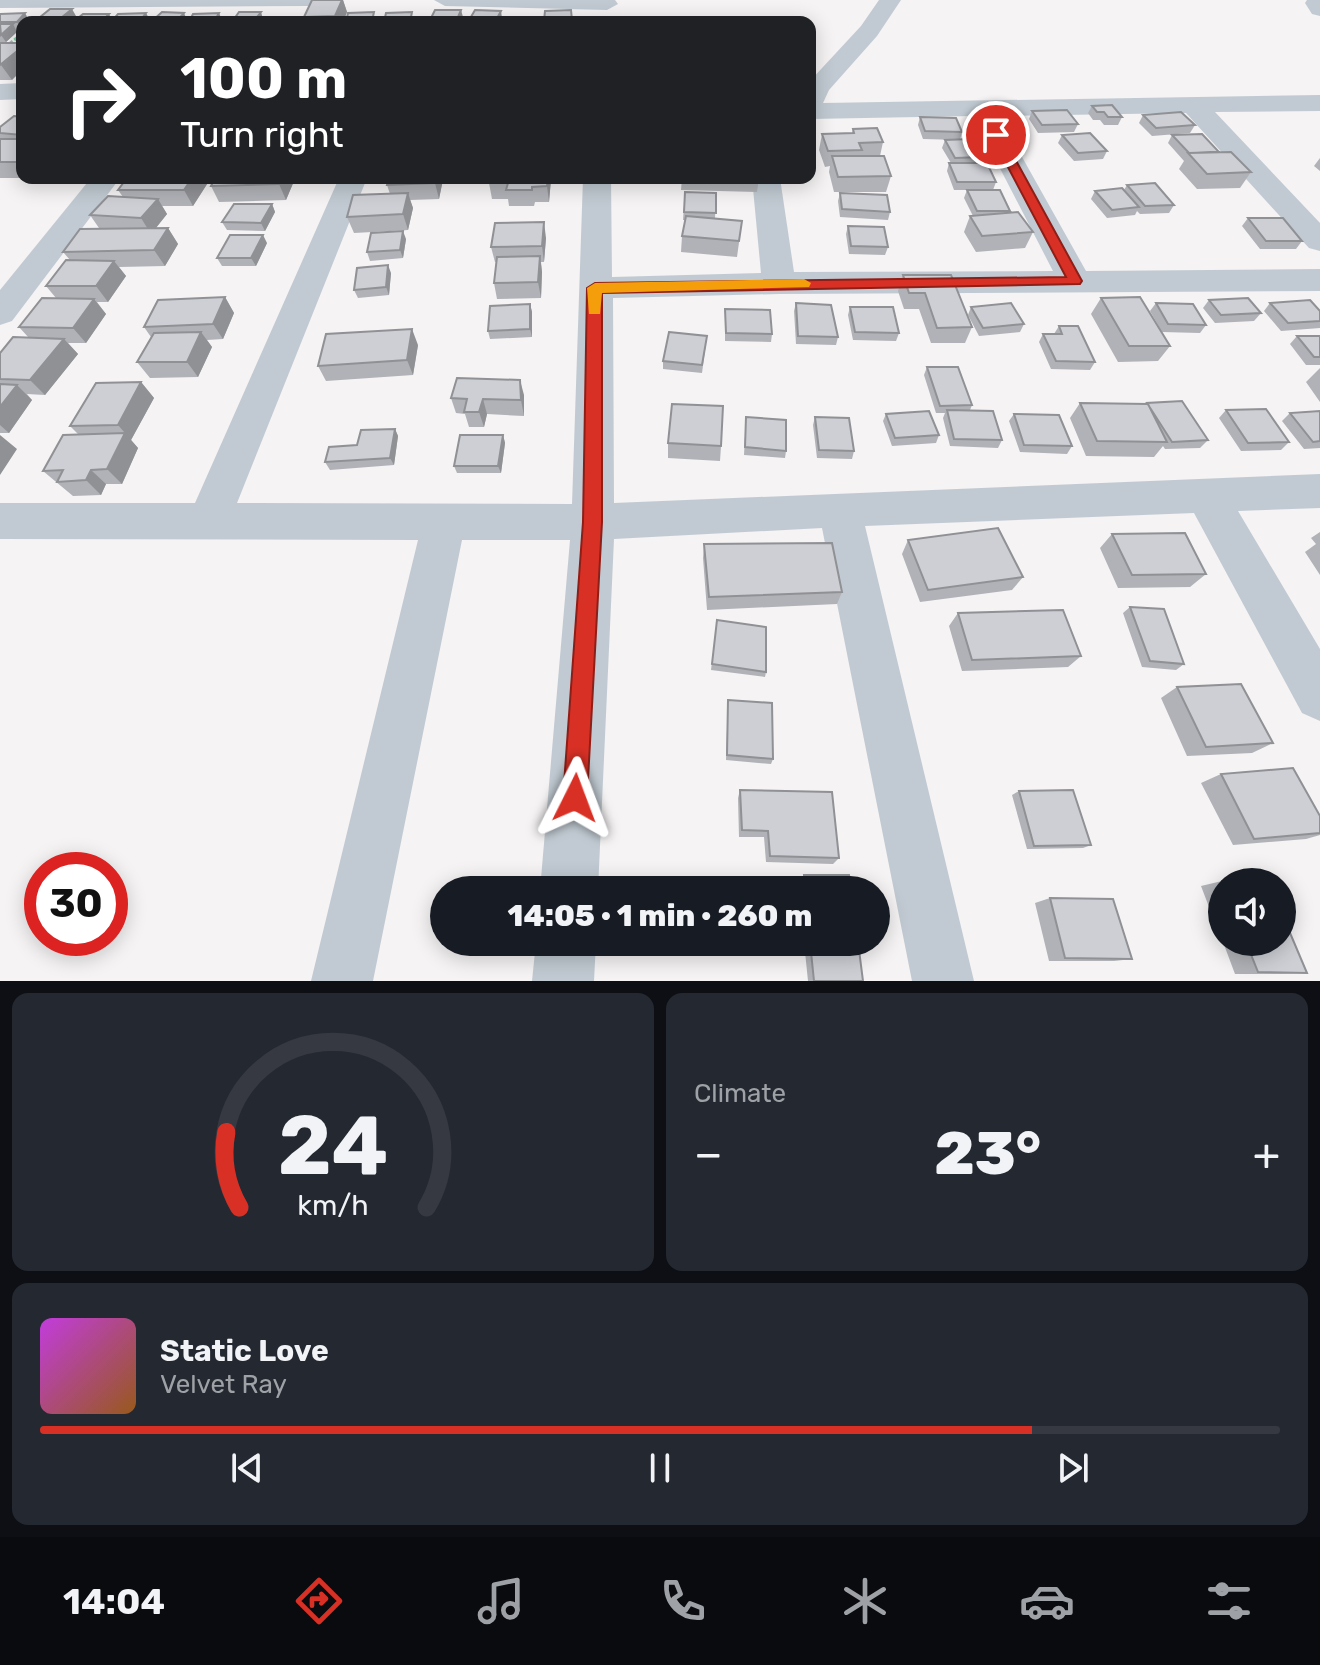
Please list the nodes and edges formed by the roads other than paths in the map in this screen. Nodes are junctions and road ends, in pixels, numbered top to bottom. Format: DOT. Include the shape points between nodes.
graph roads {
  1 [pos="239,0"];
  2 [pos="308,0"];
  3 [pos="445,0"];
  4 [pos="890,0"];
  5 [pos="1318,0"];
  6 [pos="65,1"];
  7 [pos="0,2"];
  8 [pos="607,9"];
  9 [pos="1320,9"];
  10 [pos="816,91"];
  11 [pos="1320,103"];
  12 [pos="1195,107"];
  13 [pos="983,110"];
  14 [pos="816,111"];
  15 [pos="101,184"];
  16 [pos="350,184"];
  17 [pos="597,184"];
  18 [pos="767,184"];
  19 [pos="1320,241"];
  20 [pos="1320,280"];
  21 [pos="1075,281"];
  22 [pos="779,283"];
  23 [pos="595,288"];
  24 [pos="0,313"];
  25 [pos="1320,491"];
  26 [pos="1207,497"];
  27 [pos="840,509"];
  28 [pos="0,521"];
  29 [pos="208,522"];
  30 [pos="444,522"];
  31 [pos="593,522"];
  32 [pos="1320,696"];
  33 [pos="570,876"];
  34 [pos="565,956"];
  35 [pos="342,981"];
  36 [pos="563,981"];
  37 [pos="943,981"];
  1 -- 2 [label="street"];
  1 -- 6 [label="street"];
  3 -- 8 [label="street"];
  4 -- 10 [label="street"];
  5 -- 9 [label="street"];
  6 -- 7 [label="street"];
  11 -- 12 [label="street"];
  12 -- 13 [label="street"];
  12 -- 19 [label="street"];
  13 -- 14 [label="street"];
  13 -- 21 [label="street"];
  15 -- 24 [label="street"];
  16 -- 29 [label="street"];
  17 -- 23 [label="street"];
  18 -- 22 [label="street"];
  20 -- 21 [label="street"];
  21 -- 22 [label="street"];
  22 -- 23 [label="street"];
  23 -- 31 [label="street"];
  25 -- 26 [label="street"];
  26 -- 27 [label="street"];
  26 -- 32 [label="street"];
  27 -- 31 [label="street"];
  27 -- 37 [label="street"];
  28 -- 29 [label="street"];
  29 -- 30 [label="street"];
  30 -- 31 [label="street"];
  30 -- 35 [label="street"];
  31 -- 33 [label="street"];
  34 -- 36 [label="street"];
}
